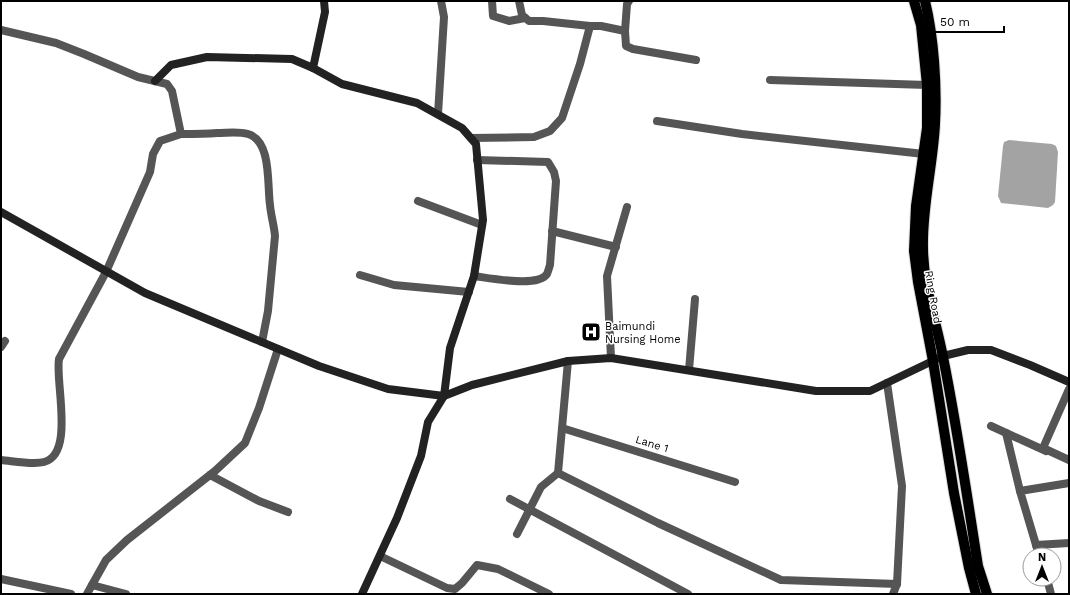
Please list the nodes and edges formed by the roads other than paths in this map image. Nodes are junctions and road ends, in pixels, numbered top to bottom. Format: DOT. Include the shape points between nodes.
graph roads {
  1 [pos="324,1"];
  2 [pos="441,1"];
  3 [pos="492,1"];
  4 [pos="519,1"];
  5 [pos="629,1"];
  6 [pos="914,1"];
  7 [pos="925,1"];
  8 [pos="525,18"];
  9 [pos="590,26"];
  10 [pos="1,30"];
  11 [pos="625,31"];
  12 [pos="696,60"];
  13 [pos="313,68"];
  14 [pos="770,80"];
  15 [pos="155,81"];
  16 [pos="927,85"];
  17 [pos="438,114"];
  18 [pos="657,121"];
  19 [pos="180,134"];
  20 [pos="471,138"];
  21 [pos="924,154"];
  22 [pos="477,160"];
  23 [pos="418,201"];
  24 [pos="627,207"];
  25 [pos="1,212"];
  26 [pos="482,225"];
  27 [pos="552,230"];
  28 [pos="616,247"];
  29 [pos="106,272"];
  30 [pos="360,275"];
  31 [pos="474,276"];
  32 [pos="469,292"];
  33 [pos="695,299"];
  34 [pos="262,342"];
  35 [pos="278,349"];
  36 [pos="943,356"];
  37 [pos="611,358"];
  38 [pos="568,361"];
  39 [pos="933,361"];
  40 [pos="689,370"];
  41 [pos="1069,382"];
  42 [pos="887,383"];
  43 [pos="1069,390"];
  44 [pos="444,396"];
  45 [pos="991,426"];
  46 [pos="562,428"];
  47 [pos="1006,433"];
  48 [pos="1,460"];
  49 [pos="1069,460"];
  50 [pos="558,473"];
  51 [pos="210,475"];
  52 [pos="735,482"];
  53 [pos="1069,483"];
  54 [pos="1020,491"];
  55 [pos="510,499"];
  56 [pos="530,508"];
  57 [pos="288,512"];
  58 [pos="517,534"];
  59 [pos="1069,543"];
  60 [pos="1036,545"];
  61 [pos="380,556"];
  62 [pos="1,579"];
  63 [pos="92,584"];
  64 [pos="897,584"];
  65 [pos="71,594"];
  66 [pos="87,594"];
  67 [pos="126,594"];
  68 [pos="362,594"];
  69 [pos="549,594"];
  70 [pos="688,594"];
  71 [pos="893,594"];
  72 [pos="976,594"];
  73 [pos="987,594"];
  1 -- 13 [label="main road" via="325,12"];
  2 -- 17 [label="street" via="444,17"];
  3 -- 8 [label="street" via="493,16 510,21"];
  4 -- 8 [label="street"];
  5 -- 11 [label="street"];
  6 -- 16 [label="main road, Ring Road" via="921,25"];
  7 -- 36 [label="main road, Ring Road" via="930,20 935,82 935,124 922,247 925,282"];
  8 -- 9 [label="street" via="528,21"];
  9 -- 11 [label="street"];
  9 -- 20 [label="street" via="562,118 550,131 534,137"];
  10 -- 15 [label="street" via="56,43 138,77"];
  11 -- 12 [label="street" via="626,46 633,50"];
  13 -- 15 [label="main road" via="292,59 206,57 171,65"];
  13 -- 17 [label="main road" via="342,84 417,103"];
  14 -- 16 [label="street"];
  15 -- 19 [label="street" via="167,84 172,91"];
  16 -- 21 [label="main road, Ring Road"];
  17 -- 20 [label="main road" via="462,128"];
  18 -- 21 [label="street" via="742,134"];
  19 -- 29 [label="street" via="160,141 153,154 150,172"];
  19 -- 34 [label="street" via="248,133 261,143 268,171 275,236 268,311"];
  20 -- 22 [label="main road" via="476,144"];
  21 -- 39 [label="main road, Ring Road" via="916,206 914,251"];
  22 -- 26 [label="main road"];
  22 -- 27 [label="street" via="548,162 556,181"];
  23 -- 26 [label="street"];
  24 -- 28 [label="street"];
  25 -- 29 [label="main road"];
  26 -- 31 [label="main road"];
  27 -- 28 [label="street"];
  27 -- 31 [label="street" via="550,265 546,275 540,279 518,282"];
  28 -- 37 [label="street" via="607,276"];
  29 -- 34 [label="main road" via="145,293"];
  29 -- 48 [label="street" via="59,359 62,426 58,452 44,462"];
  30 -- 32 [label="street" via="394,285"];
  31 -- 32 [label="main road"];
  32 -- 44 [label="main road" via="450,348"];
  33 -- 40 [label="street"];
  34 -- 35 [label="main road"];
  35 -- 44 [label="main road" via="388,390"];
  35 -- 51 [label="street" via="245,442"];
  36 -- 39 [label="main road"];
  36 -- 41 [label="main road" via="968,350 991,350"];
  36 -- 73 [label="main road, Ring Road" via="978,566"];
  37 -- 38 [label="main road"];
  37 -- 40 [label="main road"];
  38 -- 44 [label="main road" via="472,385"];
  38 -- 46 [label="street"];
  39 -- 42 [label="main road"];
  39 -- 72 [label="main road, Ring Road" via="954,493"];
  40 -- 42 [label="main road" via="816,391 870,391"];
  42 -- 64 [label="street" via="902,486"];
  43 -- 49 [label="street" via="1043,448"];
  44 -- 61 [label="main road" via="428,422 421,456"];
  45 -- 47 [label="street"];
  46 -- 50 [label="street"];
  46 -- 52 [label="street, Lane 1"];
  47 -- 49 [label="street"];
  47 -- 54 [label="street"];
  50 -- 56 [label="street" via="541,487"];
  50 -- 64 [label="street" via="781,580"];
  51 -- 57 [label="street" via="259,501"];
  51 -- 63 [label="street" via="127,540 106,560"];
  53 -- 54 [label="street"];
  54 -- 60 [label="street"];
  55 -- 56 [label="street"];
  56 -- 58 [label="street"];
  56 -- 70 [label="street"];
  59 -- 60 [label="street"];
  61 -- 68 [label="main road"];
  61 -- 69 [label="street" via="447,588 455,588 462,583 477,565 498,569"];
  62 -- 65 [label="street"];
  63 -- 66 [label="street"];
  63 -- 67 [label="street"];
  64 -- 71 [label="street"];
}
